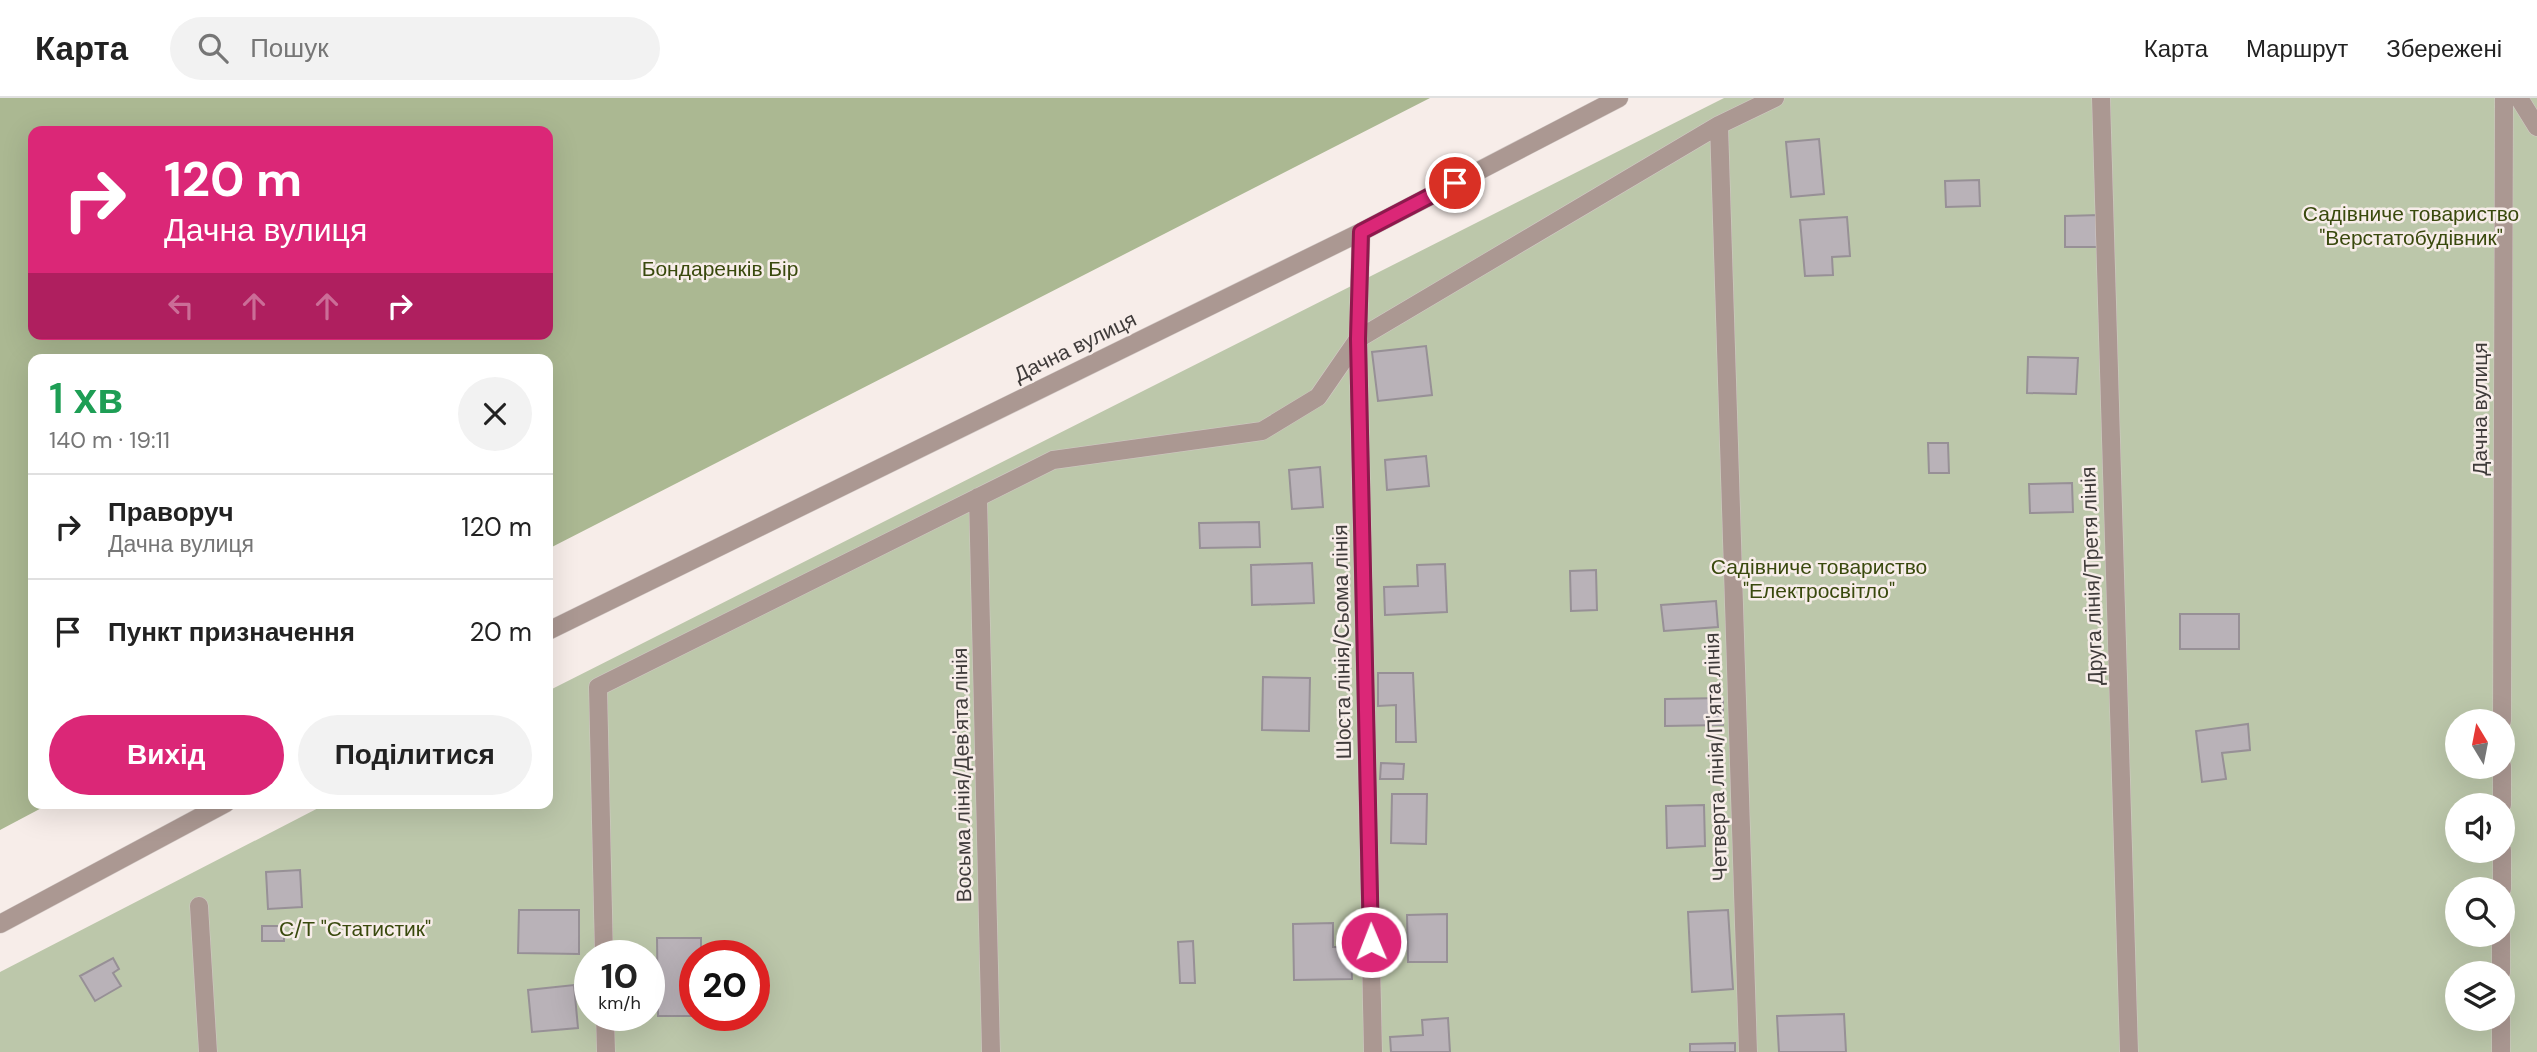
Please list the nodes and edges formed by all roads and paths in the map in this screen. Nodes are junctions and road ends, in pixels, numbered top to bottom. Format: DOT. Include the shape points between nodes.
graph roads {
  1 [pos="1619,98"];
  2 [pos="1774,98"];
  3 [pos="2101,98"];
  4 [pos="2504,98"];
  5 [pos="2519,98"];
  6 [pos="1719,125"];
  7 [pos="2537,127"];
  8 [pos="1361,232"];
  9 [pos="1358,339"];
  10 [pos="978,497"];
  11 [pos="553,629"];
  12 [pos="2502,709"];
  13 [pos="215,809"];
  14 [pos="200,906"];
  15 [pos="0,924"];
  16 [pos="604,940"];
  17 [pos="606,1031"];
  18 [pos="2501,1031"];
  19 [pos="208,1052"];
  20 [pos="606,1052"];
  21 [pos="991,1052"];
  22 [pos="1373,1052"];
  23 [pos="1748,1052"];
  24 [pos="2129,1052"];
  25 [pos="2501,1052"];
  1 -- 8 [label="street, Дачна вулиця"];
  2 -- 6 [label="street"];
  3 -- 24 [label="street, Друга лінія/Третя лінія"];
  4 -- 12 [label="street, Дачна вулиця"];
  5 -- 7 [label="street"];
  6 -- 9 [label="street"];
  6 -- 23 [label="street, Четверта лінія/П'ята лінія"];
  8 -- 9 [label="street, Шоста лінія/Сьома лінія"];
  8 -- 11 [label="street, Дачна вулиця"];
  9 -- 10 [label="street" via="1318,397 1262,431 1053,460"];
  9 -- 22 [label="street, Шоста лінія/Сьома лінія"];
  10 -- 16 [label="street" via="598,687"];
  10 -- 21 [label="street, Восьма лінія/Дев'ята лінія"];
  13 -- 15 [label="street"];
  14 -- 19 [label="street"];
  17 -- 20 [label="street"];
  18 -- 25 [label="street"];
}
